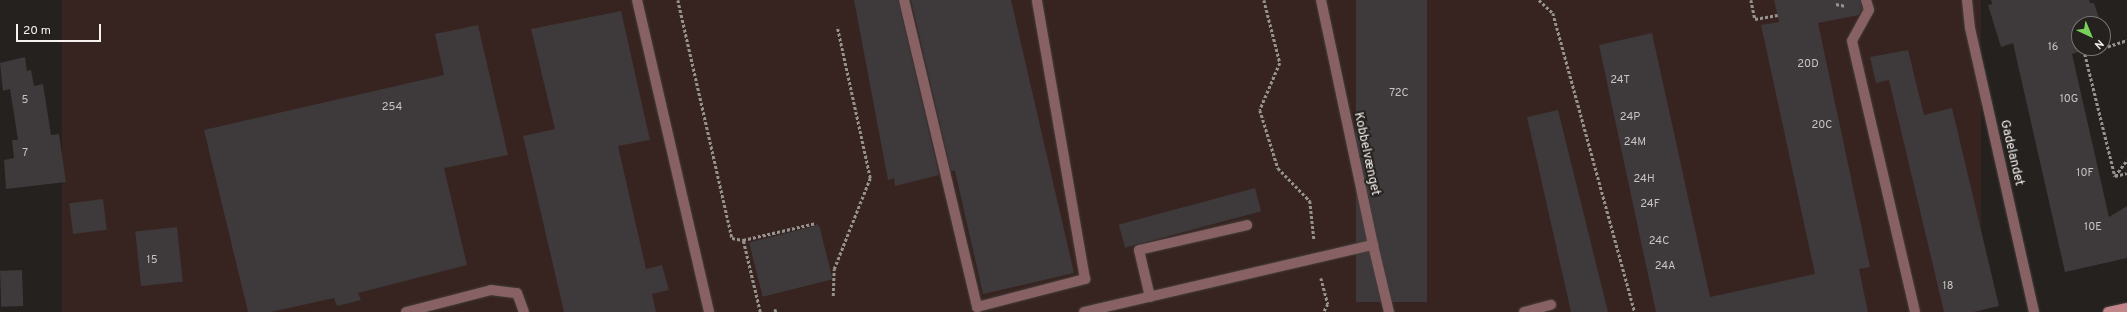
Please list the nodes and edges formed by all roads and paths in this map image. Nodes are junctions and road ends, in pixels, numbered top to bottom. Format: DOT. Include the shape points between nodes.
graph roads {
  1 [pos="637,0"];
  2 [pos="678,0"];
  3 [pos="904,0"];
  4 [pos="1037,0"];
  5 [pos="1264,0"];
  6 [pos="1320,0"];
  7 [pos="1539,0"];
  8 [pos="1751,0"];
  9 [pos="1866,0"];
  10 [pos="1967,0"];
  11 [pos="1778,15"];
  12 [pos="837,27"];
  13 [pos="2127,40"];
  14 [pos="2111,45"];
  15 [pos="2086,56"];
  16 [pos="2127,160"];
  17 [pos="2127,173"];
  18 [pos="2115,176"];
  19 [pos="816,223"];
  20 [pos="1247,225"];
  21 [pos="742,240"];
  22 [pos="1372,245"];
  23 [pos="1317,259"];
  24 [pos="834,296"];
  25 [pos="1150,297"];
  26 [pos="1551,305"];
  27 [pos="2127,308"];
  28 [pos="406,312"];
  29 [pos="524,312"];
  30 [pos="709,312"];
  31 [pos="760,312"];
  32 [pos="1084,312"];
  33 [pos="1324,312"];
  34 [pos="1390,312"];
  35 [pos="1524,312"];
  36 [pos="1636,312"];
  37 [pos="1915,312"];
  38 [pos="2034,312"];
  39 [pos="2108,312"];
  1 -- 30 [label="street"];
  2 -- 21 [label="path" via="732,238"];
  3 -- 4 [label="street" via="977,307 1085,279"];
  5 -- 23 [label="path" via="1280,63 1260,110 1278,168 1310,201"];
  6 -- 22 [label="street, Kobbelvænget"];
  7 -- 36 [label="path" via="1553,12"];
  8 -- 11 [label="path" via="1755,19"];
  9 -- 37 [label="street" via="1869,10 1852,41"];
  10 -- 38 [label="street, Gadelandet" via="1970,28"];
  12 -- 24 [label="path" via="870,178 834,269"];
  13 -- 14 [label="path"];
  15 -- 18 [label="path"];
  16 -- 18 [label="path"];
  17 -- 18 [label="path"];
  19 -- 21 [label="path"];
  20 -- 25 [label="street" via="1140,250"];
  21 -- 31 [label="path"];
  22 -- 23 [label="street"];
  22 -- 34 [label="street, Kobbelvænget"];
  23 -- 25 [label="street"];
  23 -- 33 [label="path" via="1328,304"];
  25 -- 32 [label="street"];
  26 -- 35 [label="street"];
  27 -- 39 [label="street"];
  28 -- 29 [label="street" via="491,290 517,293"];
}
